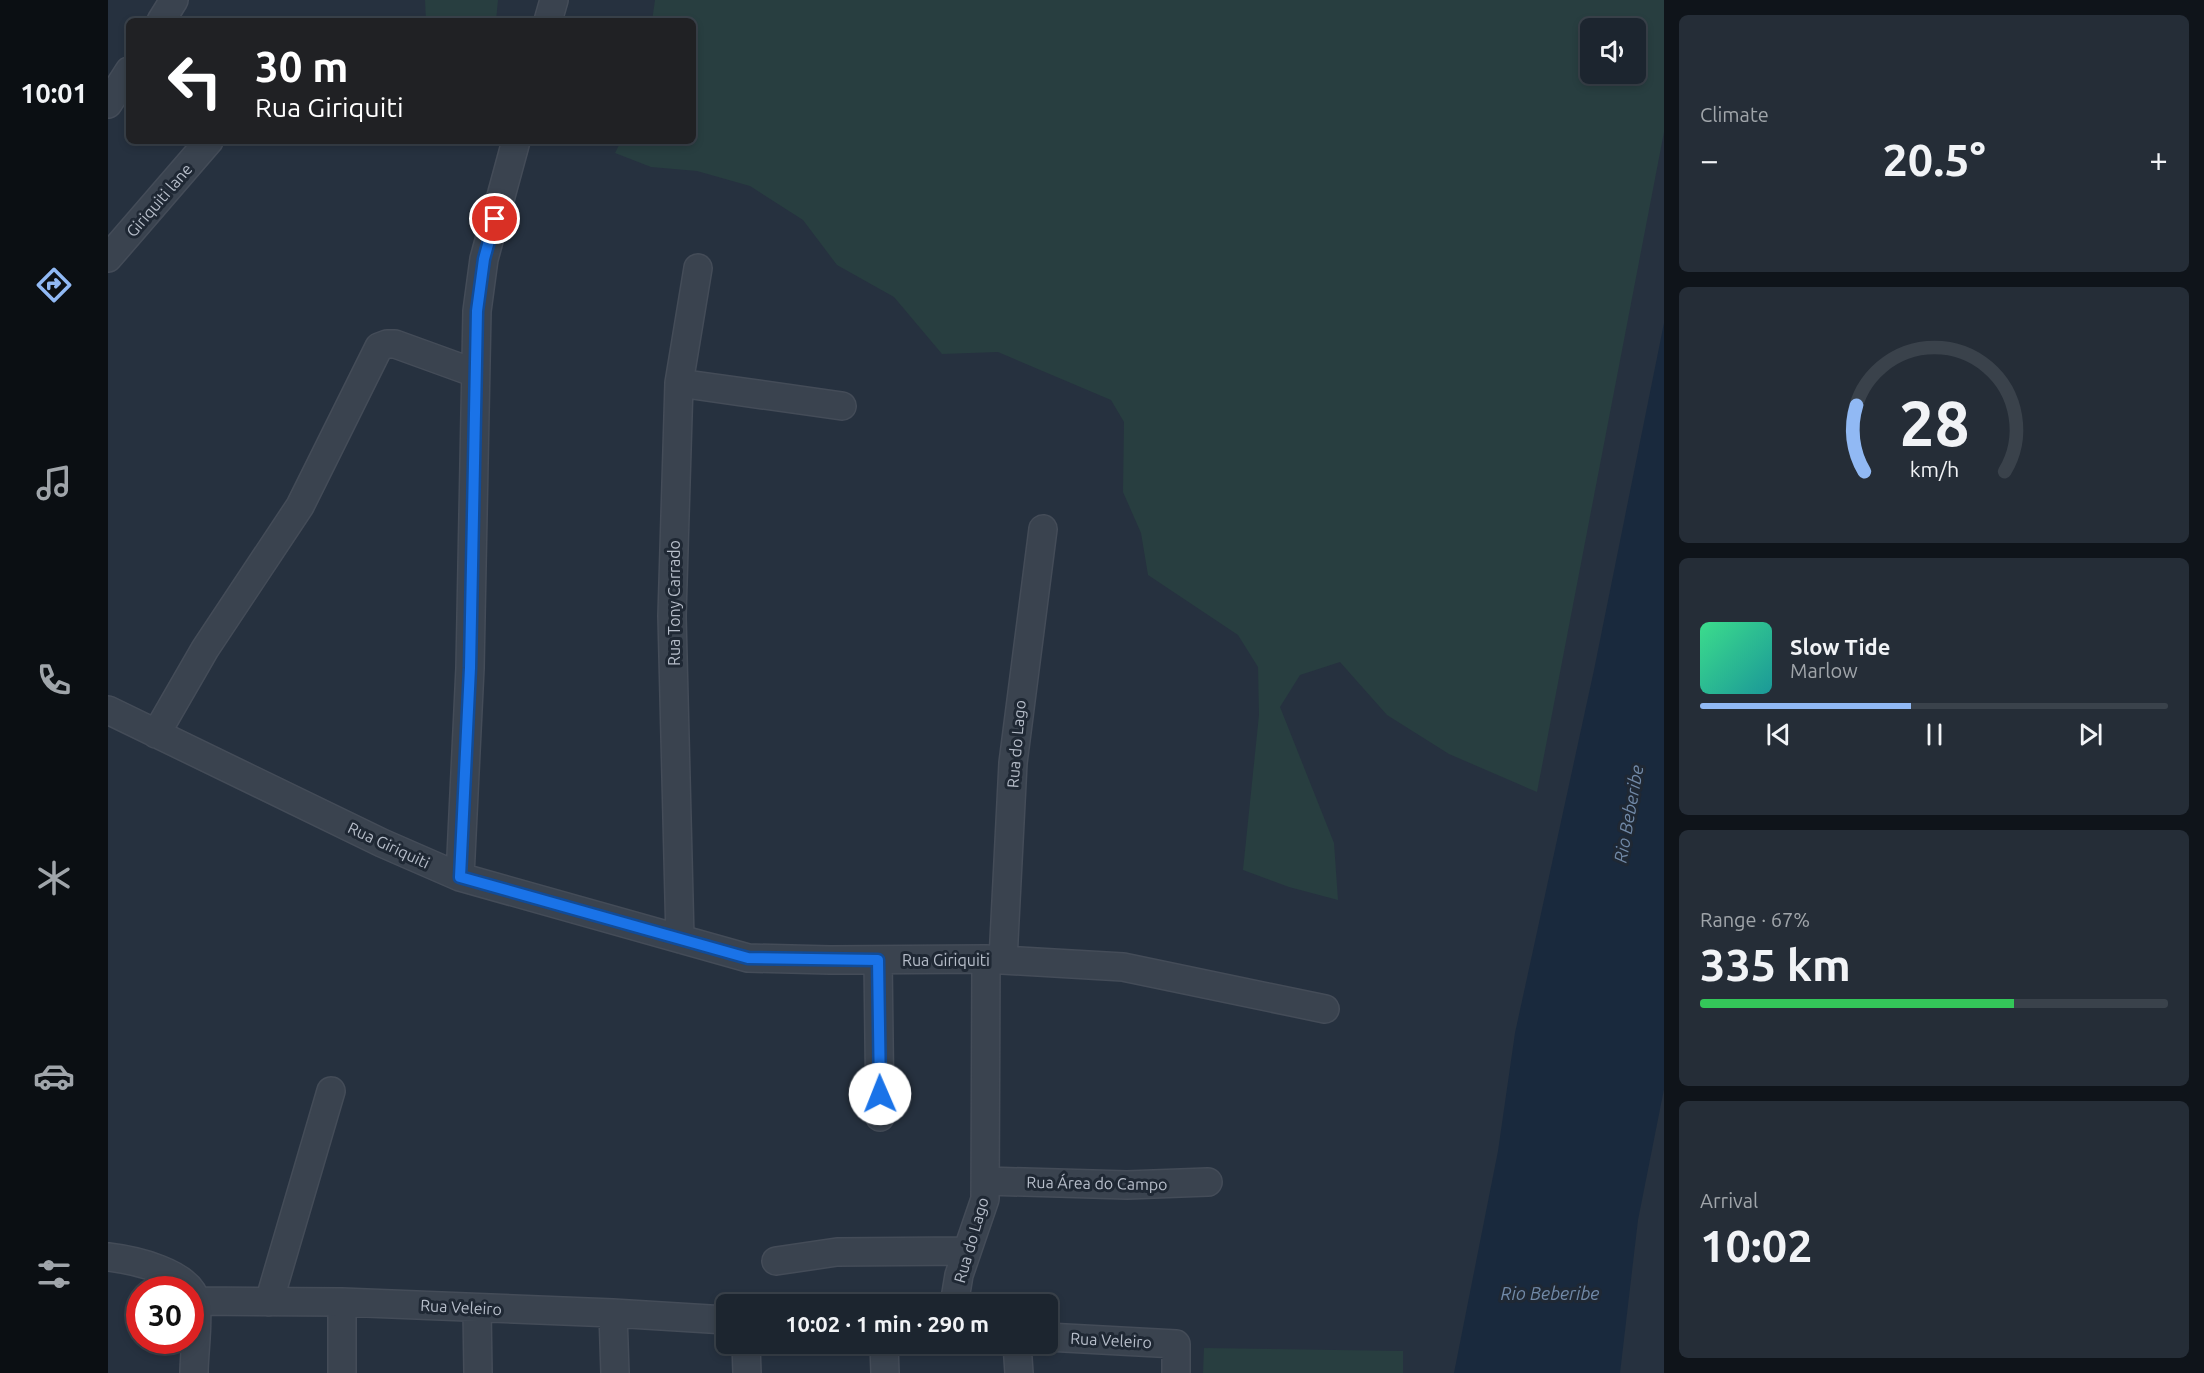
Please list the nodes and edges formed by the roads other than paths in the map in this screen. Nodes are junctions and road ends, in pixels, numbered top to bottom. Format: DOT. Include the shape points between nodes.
graph roads {
  1 [pos="174,0"];
  2 [pos="554,0"];
  3 [pos="163,18"];
  4 [pos="549,18"];
  5 [pos="126,76"];
  6 [pos="108,104"];
  7 [pos="206,144"];
  8 [pos="515,144"];
  9 [pos="108,258"];
  10 [pos="698,268"];
  11 [pos="476,373"];
  12 [pos="679,383"];
  13 [pos="842,406"];
  14 [pos="1043,529"];
  15 [pos="108,710"];
  16 [pos="156,734"];
  17 [pos="460,877"];
  18 [pos="680,939"];
  19 [pos="995,959"];
  20 [pos="878,960"];
  21 [pos="1325,1009"];
  22 [pos="331,1091"];
  23 [pos="880,1117"];
  24 [pos="986,1181"];
  25 [pos="1208,1182"];
  26 [pos="967,1251"];
  27 [pos="108,1257"];
  28 [pos="776,1261"];
  29 [pos="171,1276"];
  30 [pos="956,1294"];
  31 [pos="204,1301"];
  32 [pos="269,1302"];
  33 [pos="342,1302"];
  34 [pos="477,1309"];
  35 [pos="613,1313"];
  36 [pos="716,1319"];
  37 [pos="1058,1338"];
  38 [pos="195,1354"];
  39 [pos="747,1354"];
  40 [pos="884,1354"];
  41 [pos="1018,1354"];
  42 [pos="194,1373"];
  43 [pos="342,1373"];
  44 [pos="478,1373"];
  45 [pos="615,1373"];
  46 [pos="747,1373"];
  47 [pos="885,1373"];
  48 [pos="1019,1373"];
  49 [pos="1176,1373"];
  1 -- 3 [label="street"];
  2 -- 4 [label="street"];
  5 -- 6 [label="street"];
  7 -- 9 [label="street, Giriquiti lane"];
  8 -- 11 [label="street" via="484,259 477,311"];
  10 -- 12 [label="street, Rua Tony Carrado"];
  11 -- 16 [label="street" via="396,344 379,347 300,506 205,649"];
  11 -- 17 [label="street" via="470,668"];
  12 -- 13 [label="street"];
  12 -- 18 [label="street, Rua Tony Carrado" via="672,616"];
  14 -- 19 [label="street, Rua do Lago" via="1013,763"];
  15 -- 16 [label="street, Rua Giriquiti"];
  16 -- 17 [label="street, Rua Giriquiti"];
  17 -- 18 [label="street, Rua Giriquiti"];
  18 -- 20 [label="street, Rua Giriquiti" via="748,958"];
  19 -- 20 [label="street, Rua Giriquiti"];
  19 -- 21 [label="street, Rua Giriquiti" via="1124,967"];
  19 -- 24 [label="street, Rua do Lago"];
  20 -- 23 [label="street"];
  22 -- 32 [label="street"];
  24 -- 25 [label="street, Rua Área do Campo" via="1127,1185"];
  24 -- 26 [label="street, Rua do Lago" via="985,1199"];
  26 -- 28 [label="street" via="837,1252"];
  26 -- 30 [label="street, Rua do Lago"];
  27 -- 29 [label="street" via="126,1259"];
  31 -- 32 [label="street, Rua Veleiro"];
  32 -- 33 [label="street, Rua Veleiro"];
  33 -- 34 [label="street, Rua Veleiro"];
  33 -- 43 [label="street"];
  34 -- 35 [label="street, Rua Veleiro"];
  34 -- 44 [label="street"];
  35 -- 36 [label="street, Rua Veleiro"];
  35 -- 45 [label="street"];
  37 -- 49 [label="street, Rua Veleiro" via="1176,1344"];
  38 -- 42 [label="street"];
  39 -- 46 [label="street"];
  40 -- 47 [label="street"];
  41 -- 48 [label="street"];
}
